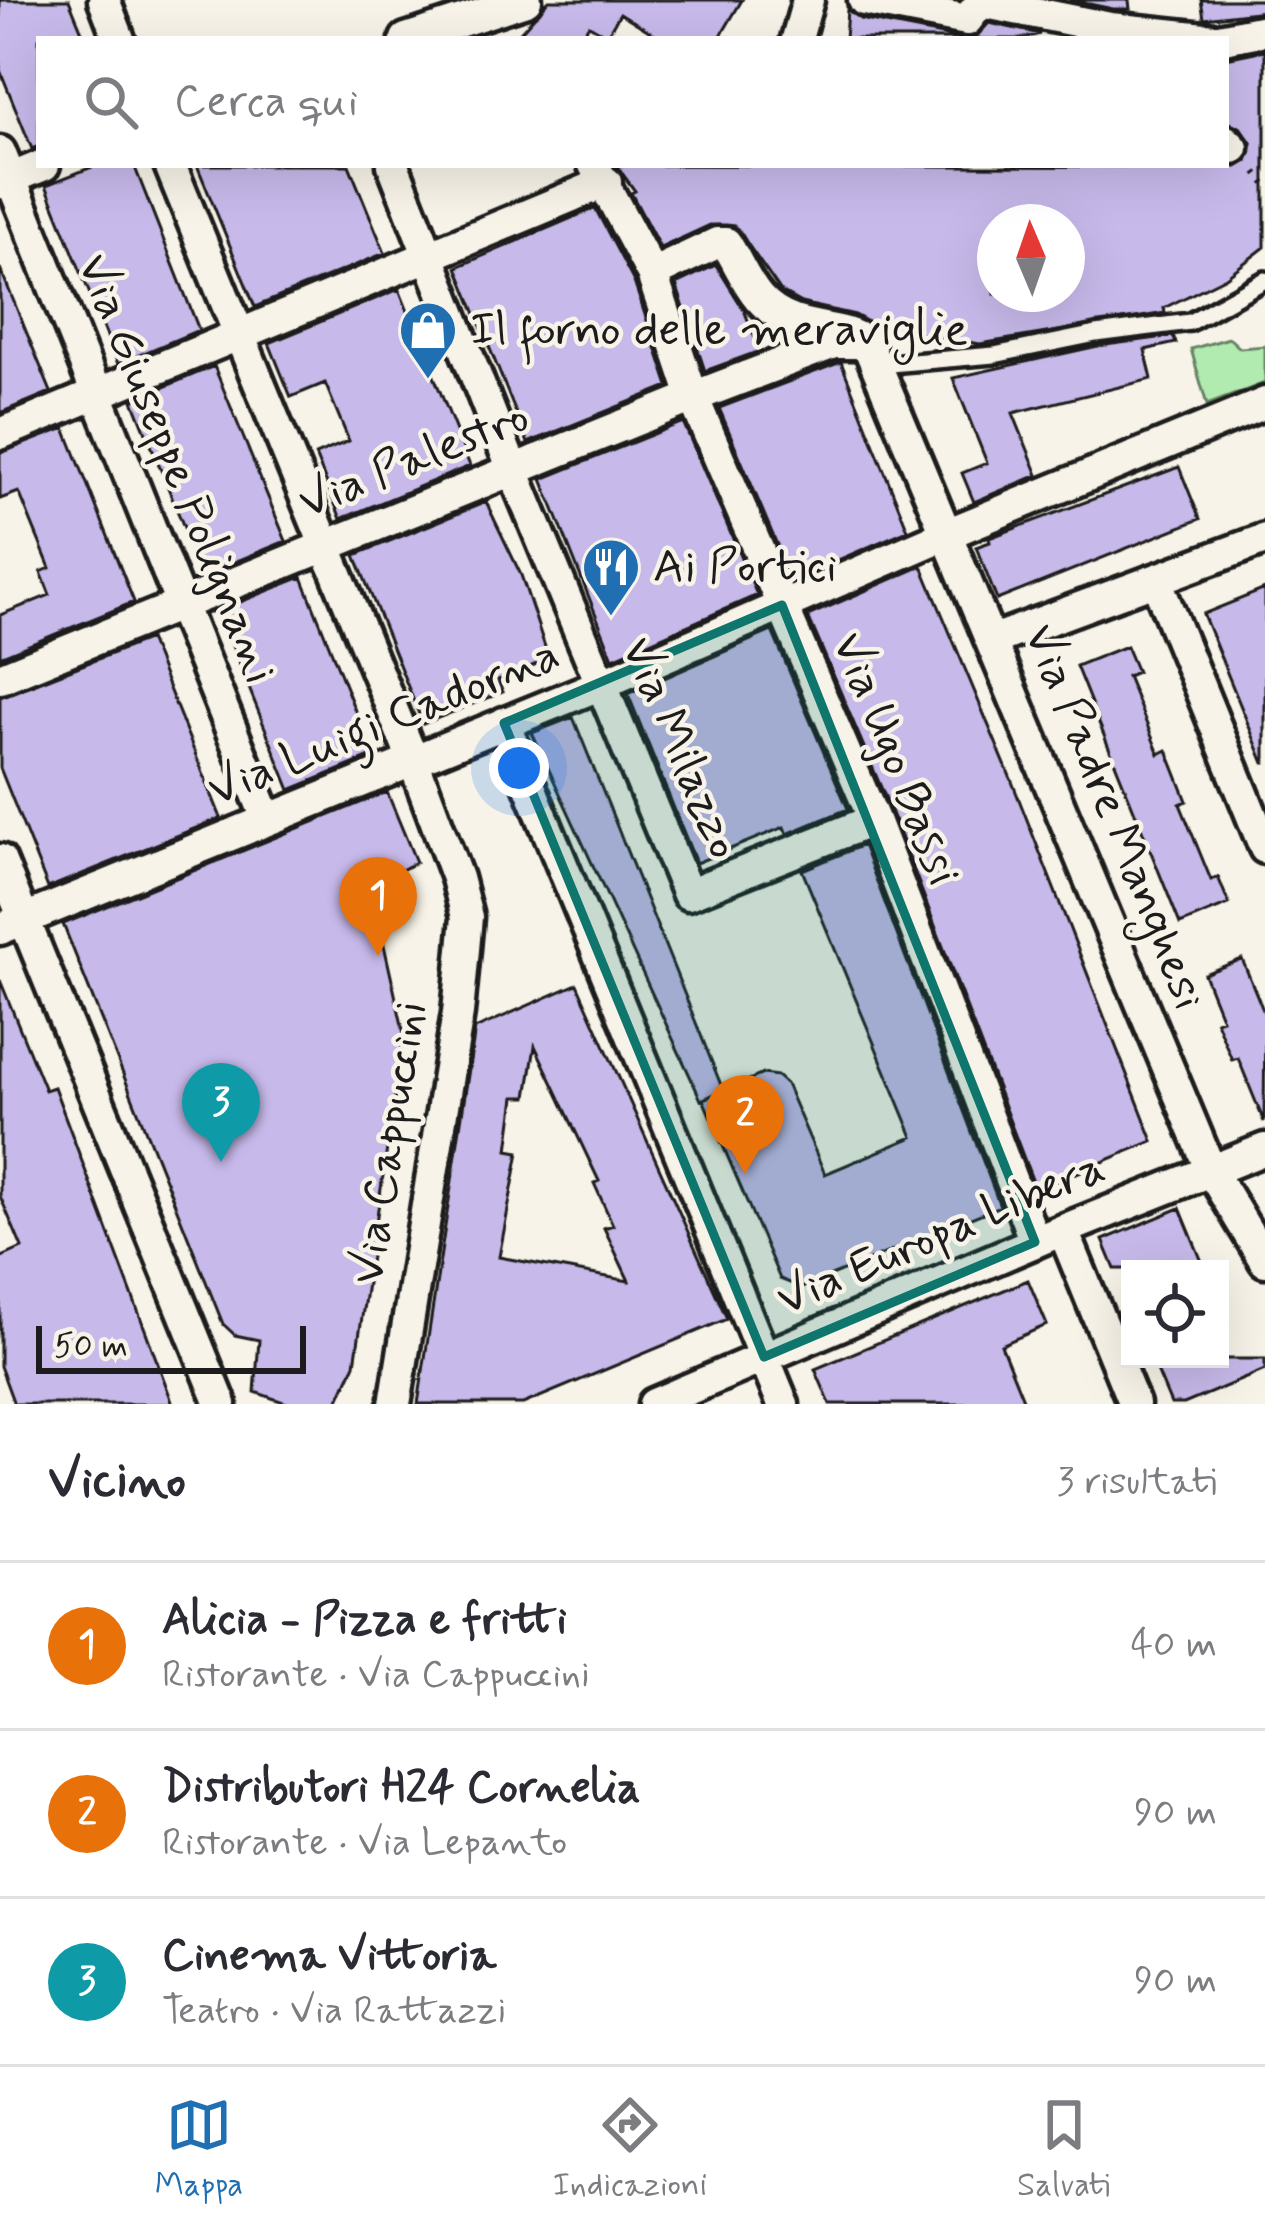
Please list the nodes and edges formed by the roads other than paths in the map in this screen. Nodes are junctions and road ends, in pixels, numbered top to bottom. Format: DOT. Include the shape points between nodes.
graph roads {
  1 [pos="104,0"];
  2 [pos="526,0"];
  3 [pos="808,0"];
  4 [pos="864,0"];
  5 [pos="981,1"];
  6 [pos="464,19"];
  7 [pos="1265,30"];
  8 [pos="118,36"];
  9 [pos="415,36"];
  10 [pos="798,36"];
  11 [pos="1181,36"];
  12 [pos="1229,37"];
  13 [pos="36,166"];
  14 [pos="171,168"];
  15 [pos="394,168"];
  16 [pos="4,171"];
  17 [pos="600,174"];
  18 [pos="429,257"];
  19 [pos="652,274"];
  20 [pos="1265,280"];
  21 [pos="239,335"];
  22 [pos="873,354"];
  23 [pos="97,394"];
  24 [pos="693,397"];
  25 [pos="1265,404"];
  26 [pos="0,434"];
  27 [pos="512,468"];
  28 [pos="949,533"];
  29 [pos="1265,539"];
  30 [pos="326,544"];
  31 [pos="1156,580"];
  32 [pos="182,604"];
  33 [pos="782,605"];
  34 [pos="993,640"];
  35 [pos="0,678"];
  36 [pos="604,683"];
  37 [pos="504,723"];
  38 [pos="413,760"];
  39 [pos="267,819"];
  40 [pos="874,820"];
  41 [pos="1265,848"];
  42 [pos="0,860"];
  43 [pos="12,924"];
  44 [pos="1265,1149"];
  45 [pos="1211,1172"];
  46 [pos="1049,1236"];
  47 [pos="1265,1261"];
  48 [pos="764,1357"];
  49 [pos="221,1404"];
  50 [pos="395,1404"];
  51 [pos="654,1404"];
  52 [pos="783,1404"];
  53 [pos="1134,1404"];
  1 -- 8 [label="street"];
  2 -- 6 [label="street"];
  3 -- 10 [label="street"];
  4 -- 5 [label="street" via="967,20"];
  5 -- 11 [label="street"];
  6 -- 9 [label="street"];
  7 -- 12 [label="street"];
  13 -- 16 [label="street"];
  14 -- 21 [label="street, Via Cappuccini"];
  15 -- 18 [label="street, Via Milazzo"];
  16 -- 23 [label="street, Via Giuseppe Polignani"];
  17 -- 18 [label="street"];
  17 -- 19 [label="street, Via Ugo Bassi"];
  18 -- 21 [label="street"];
  18 -- 27 [label="street, Via Milazzo"];
  19 -- 22 [label="street" via="726,243 758,298 791,320 850,331"];
  19 -- 24 [label="street, Via Ugo Bassi"];
  20 -- 22 [label="lane" via="1190,322 994,355"];
  21 -- 23 [label="street"];
  21 -- 30 [label="street, Via Cappuccini"];
  22 -- 24 [label="street, Via Palestro" via="834,343"];
  22 -- 28 [label="street, Via Padre Manghesi"];
  23 -- 26 [label="street"];
  23 -- 32 [label="street, Via Giuseppe Polignani"];
  24 -- 27 [label="street, Via Palestro"];
  24 -- 33 [label="street, Via Ugo Bassi"];
  25 -- 28 [label="street, Via Luigi Cadorna"];
  27 -- 30 [label="street, Via Palestro"];
  27 -- 36 [label="street, Via Milazzo"];
  28 -- 33 [label="street, Via Luigi Cadorna"];
  28 -- 34 [label="street, Via Padre Manghesi"];
  29 -- 31 [label="street"];
  30 -- 32 [label="street, Via Palestro"];
  30 -- 38 [label="street, Via Cappuccini"];
  31 -- 34 [label="street"];
  31 -- 41 [label="street"];
  32 -- 35 [label="street, Via Palestro"];
  32 -- 39 [label="street, Via Giuseppe Polignani"];
  33 -- 36 [label="street, Via Luigi Cadorna"];
  33 -- 40 [label="street, Via Ugo Bassi"];
  34 -- 45 [label="street, Via Padre Manghesi"];
  36 -- 37 [label="street, Via Luigi Cadorna"];
  36 -- 40 [label="street, Via Milazzo" via="688,894"];
  37 -- 38 [label="street, Via Luigi Cadorna"];
  37 -- 48 [label="street"];
  38 -- 39 [label="street, Via Luigi Cadorna"];
  38 -- 50 [label="street, Via Cappuccini" via="467,917"];
  39 -- 43 [label="street, Via Luigi Cadorna"];
  40 -- 46 [label="street, Via Ugo Bassi"];
  42 -- 43 [label="street"];
  43 -- 49 [label="street"];
  44 -- 45 [label="street, Via Europa Libera"];
  45 -- 46 [label="street, Via Europa Libera"];
  45 -- 47 [label="street, Via Padre Manghesi"];
  46 -- 48 [label="street, Via Europa Libera"];
  46 -- 53 [label="street, Via Ugo Bassi"];
  48 -- 51 [label="street, Via Europa Libera"];
  48 -- 52 [label="street"];
}
